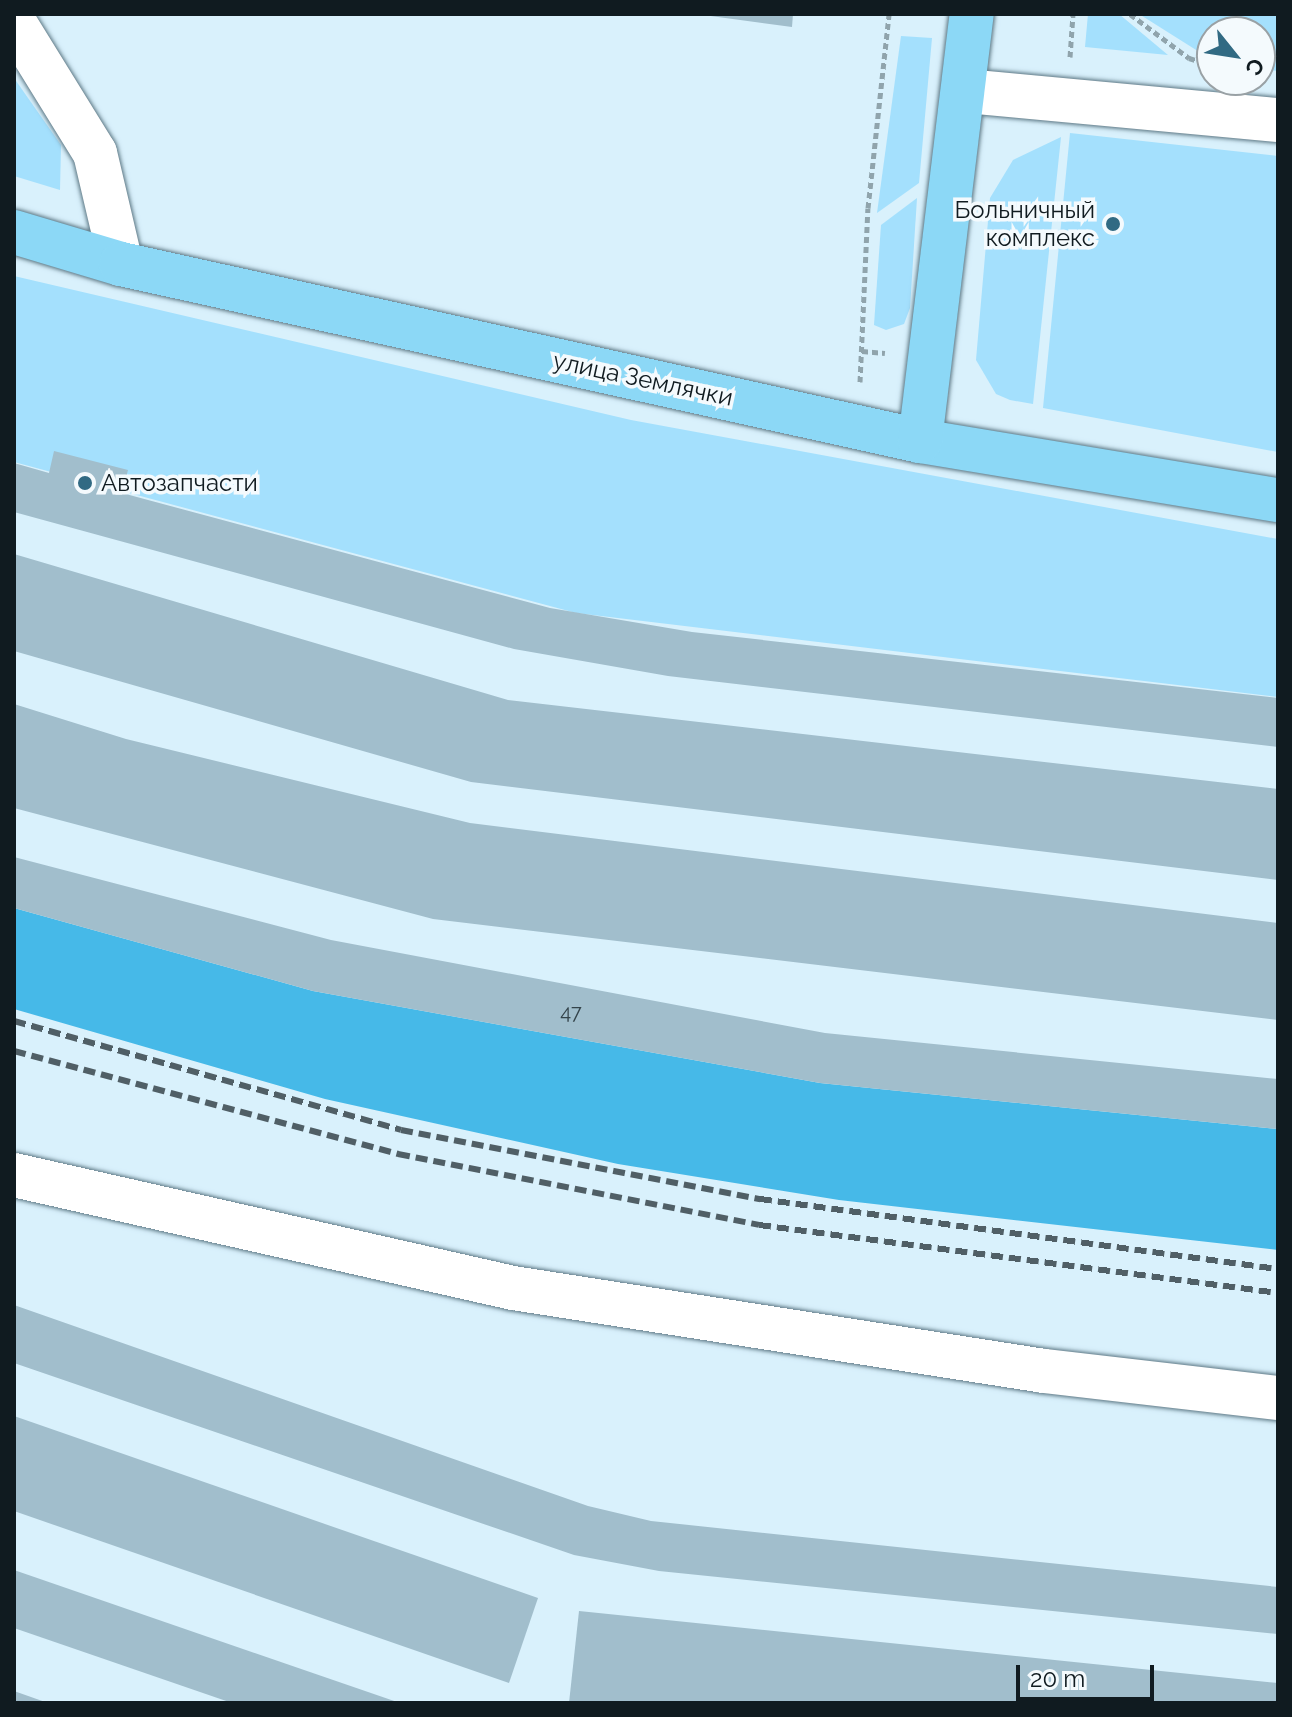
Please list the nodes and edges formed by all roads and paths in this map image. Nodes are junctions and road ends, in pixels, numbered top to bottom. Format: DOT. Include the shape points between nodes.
graph roads {
  1 [pos="889,14"];
  2 [pos="972,14"];
  3 [pos="1130,14"];
  4 [pos="14,22"];
  5 [pos="1196,60"];
  6 [pos="965,91"];
  7 [pos="1278,120"];
  8 [pos="14,232"];
  9 [pos="121,264"];
  10 [pos="858,427"];
  11 [pos="920,441"];
  12 [pos="1278,500"];
  13 [pos="14,1175"];
  14 [pos="1278,1398"];
  1 -- 10 [label="path" via="868,208"];
  2 -- 6 [label="main road"];
  3 -- 5 [label="path"];
  4 -- 9 [label="lane" via="95,153"];
  6 -- 7 [label="lane"];
  6 -- 11 [label="main road"];
  8 -- 9 [label="main road, улица Землячки"];
  9 -- 10 [label="main road, улица Землячки"];
  10 -- 11 [label="main road, улица Землячки"];
  11 -- 12 [label="main road, улица Землячки"];
  13 -- 14 [label="lane" via="513,1288 1044,1371"];
}
